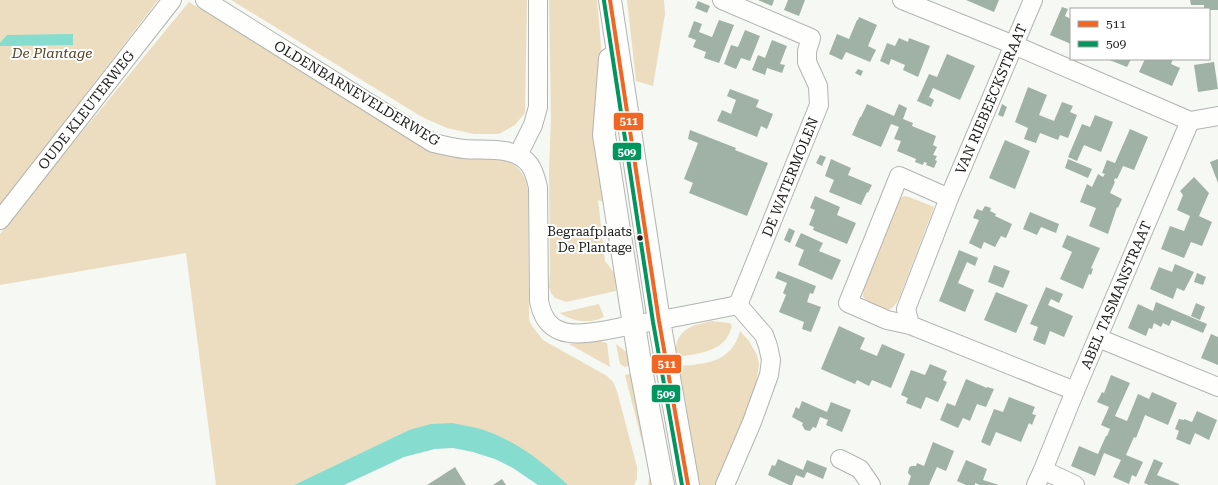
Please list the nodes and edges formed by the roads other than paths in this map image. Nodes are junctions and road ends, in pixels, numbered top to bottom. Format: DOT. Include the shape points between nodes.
graph roads {
  1 [pos="172,0"];
  2 [pos="205,0"];
  3 [pos="538,0"];
  4 [pos="722,0"];
  5 [pos="902,0"];
  6 [pos="1033,0"];
  7 [pos="612,10"];
  8 [pos="1014,45"];
  9 [pos="1218,116"];
  10 [pos="1190,121"];
  11 [pos="518,155"];
  12 [pos="949,198"];
  13 [pos="0,220"];
  14 [pos="738,305"];
  15 [pos="659,321"];
  16 [pos="634,325"];
  17 [pos="910,325"];
  18 [pos="1098,338"];
  19 [pos="1218,386"];
  20 [pos="1075,391"];
  21 [pos="840,459"];
  22 [pos="1040,478"];
  23 [pos="662,485"];
  24 [pos="688,485"];
  25 [pos="724,485"];
  26 [pos="871,485"];
  27 [pos="1075,485"];
  1 -- 13 [label="street, OUDE KLEUTERWEG"];
  2 -- 11 [label="street, OLDENBARNEVELDERWEG" via="433,143 463,149 504,150"];
  3 -- 11 [label="street" via="538,107 533,125"];
  4 -- 14 [label="street, DE WATERMOLEN" via="811,38 807,62 818,86 819,97 819,105"];
  5 -- 8 [label="street"];
  6 -- 8 [label="street, VAN RIEBEECKSTRAAT"];
  7 -- 15 [label="main road"];
  7 -- 16 [label="main road" via="604,135"];
  8 -- 10 [label="street"];
  8 -- 12 [label="street, VAN RIEBEECKSTRAAT"];
  9 -- 10 [label="street"];
  10 -- 18 [label="street, ABEL TASMANSTRAAT"];
  11 -- 16 [label="street" via="529,164 538,187 539,298 542,313 548,322 551,326 571,334"];
  12 -- 17 [label="street, VAN RIEBEECKSTRAAT" via="906,309"];
  12 -- 17 [label="street" via="899,176 848,303 887,320"];
  14 -- 15 [label="street"];
  14 -- 25 [label="street" via="764,335 771,360 769,375 752,422"];
  15 -- 16 [label="street"];
  15 -- 24 [label="main road"];
  16 -- 23 [label="main road"];
  17 -- 20 [label="street"];
  18 -- 19 [label="street"];
  18 -- 20 [label="street, ABEL TASMANSTRAAT"];
  20 -- 22 [label="street, ABEL TASMANSTRAAT"];
  21 -- 26 [label="street" via="860,469"];
  22 -- 27 [label="street"];
}
